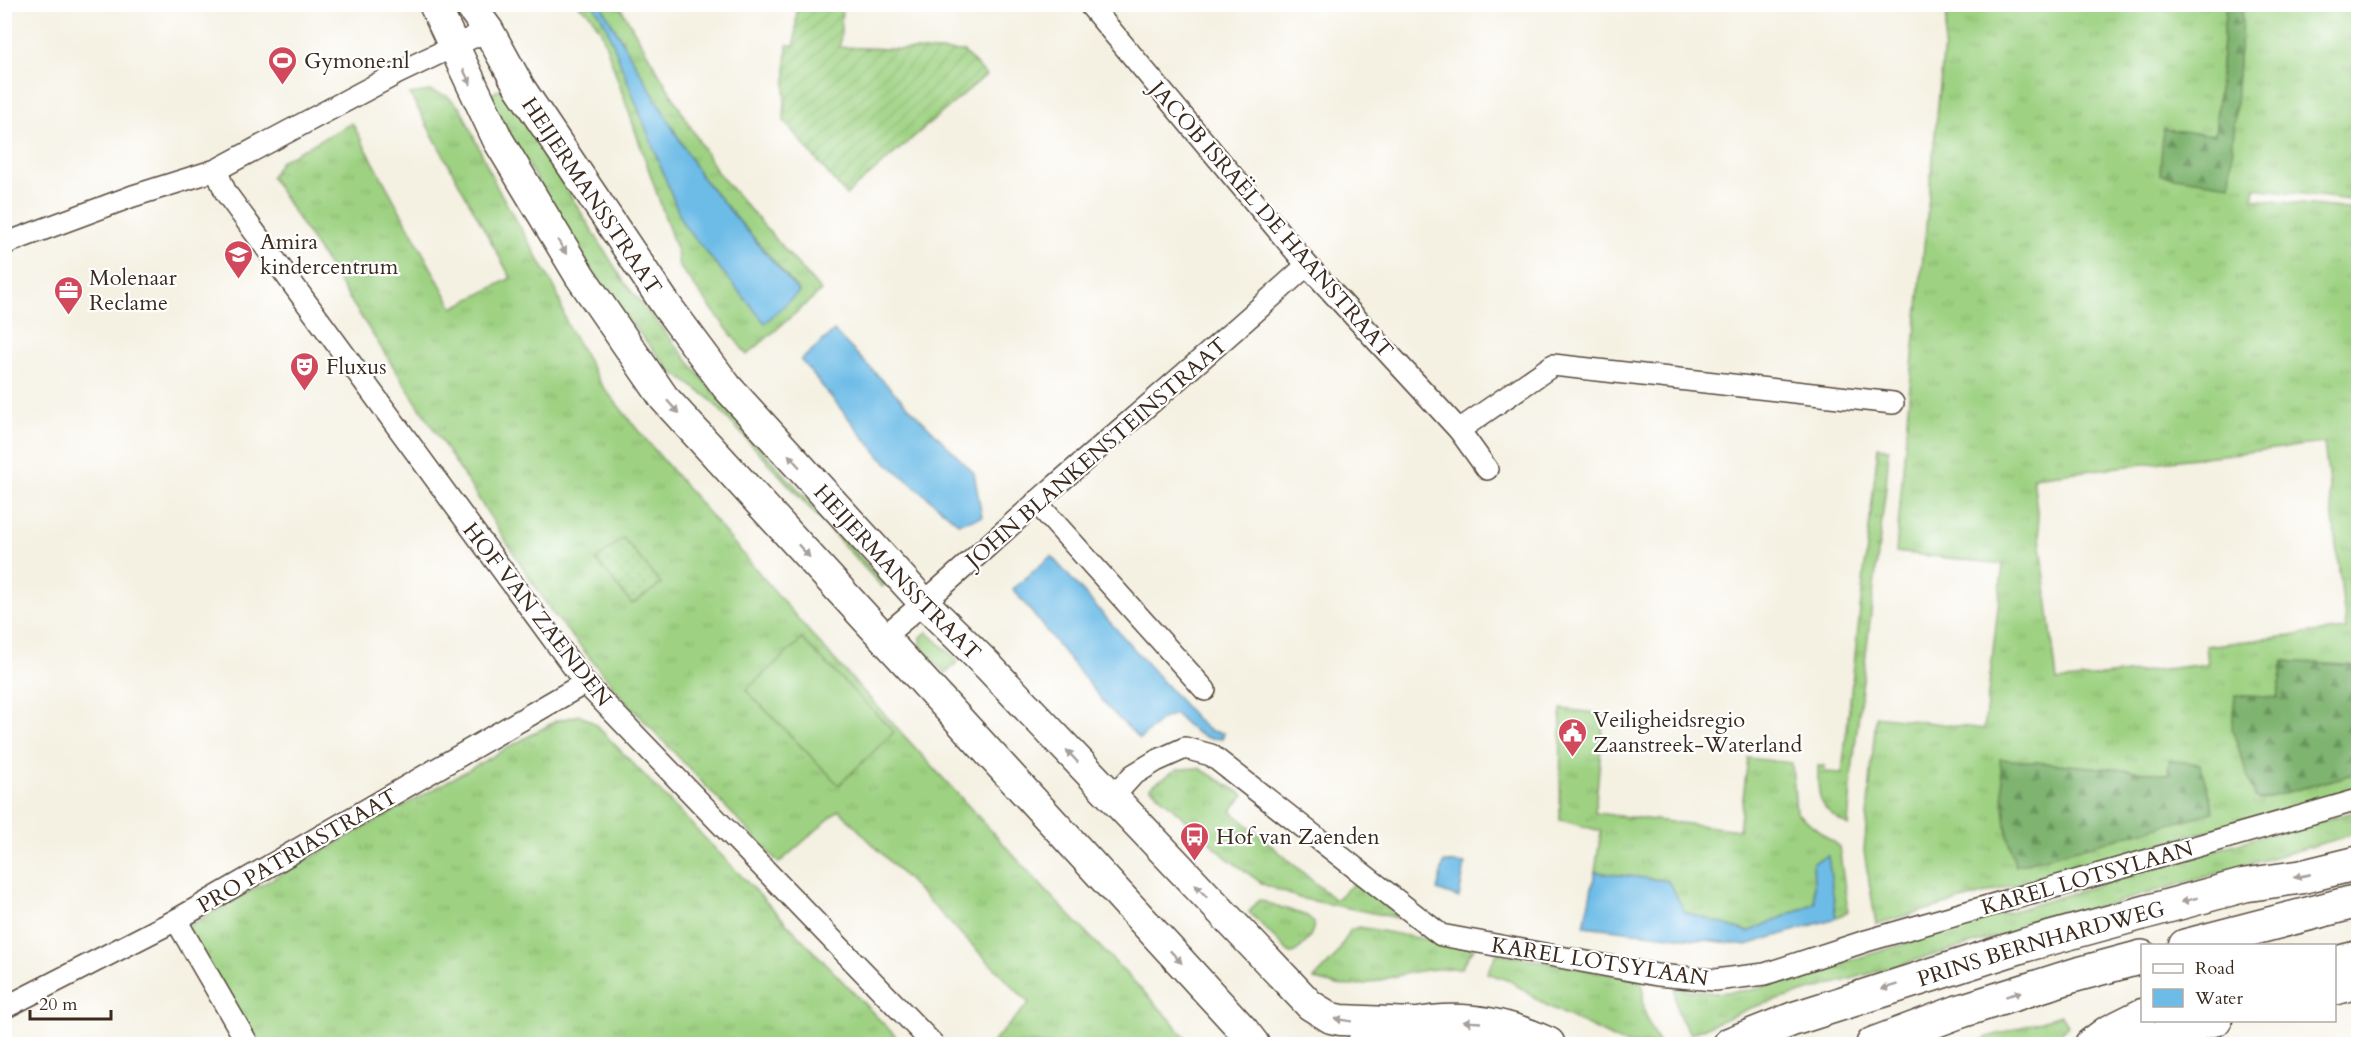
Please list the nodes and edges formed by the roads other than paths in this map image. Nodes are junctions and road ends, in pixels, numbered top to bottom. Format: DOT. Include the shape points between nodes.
graph roads {
  1 [pos="434,4"];
  2 [pos="469,4"];
  3 [pos="1089,4"];
  4 [pos="488,30"];
  5 [pos="452,47"];
  6 [pos="216,170"];
  7 [pos="4,244"];
  8 [pos="1307,265"];
  9 [pos="1893,403"];
  10 [pos="1459,430"];
  11 [pos="1487,469"];
  12 [pos="1036,502"];
  13 [pos="925,604"];
  14 [pos="883,637"];
  15 [pos="585,683"];
  16 [pos="1205,690"];
  17 [pos="1112,798"];
  18 [pos="2358,800"];
  19 [pos="2358,863"];
  20 [pos="2358,901"];
  21 [pos="176,920"];
  22 [pos="2189,944"];
  23 [pos="2358,956"];
  24 [pos="2141,957"];
  25 [pos="2336,962"];
  26 [pos="2358,983"];
  27 [pos="2336,989"];
  28 [pos="4,1008"];
  29 [pos="1958,1012"];
  30 [pos="2141,1014"];
  31 [pos="2210,1022"];
  32 [pos="1422,1023"];
  33 [pos="248,1044"];
  34 [pos="933,1044"];
  35 [pos="1254,1044"];
  36 [pos="1364,1044"];
  37 [pos="1548,1044"];
  38 [pos="1731,1044"];
  39 [pos="1873,1044"];
  40 [pos="1940,1044"];
  41 [pos="2090,1044"];
  42 [pos="2144,1044"];
  1 -- 5 [label="main road, HEIJERMANSSTRAAT"];
  2 -- 4 [label="main road, HEIJERMANSSTRAAT"];
  3 -- 8 [label="street, JACOB ISRAËL DE HAANSTRAAT"];
  4 -- 5 [label="street"];
  13 -- 4 [label="main road, HEIJERMANSSTRAAT, one-way" via="727,387 666,305 520,87"];
  5 -- 6 [label="street"];
  5 -- 14 [label="main road, HEIJERMANSSTRAAT, one-way" via="504,150 580,276 664,398"];
  6 -- 7 [label="street"];
  6 -- 15 [label="street, HOF VAN ZAENDEN" via="226,193"];
  8 -- 10 [label="street, JACOB ISRAËL DE HAANSTRAAT"];
  8 -- 12 [label="street, JOHN BLANKENSTEINSTRAAT"];
  9 -- 10 [label="street" via="1553,365"];
  10 -- 11 [label="street, JACOB ISRAËL DE HAANSTRAAT"];
  12 -- 13 [label="street, JOHN BLANKENSTEINSTRAAT"];
  12 -- 16 [label="street"];
  13 -- 14 [label="street, JOHN BLANKENSTEINSTRAAT"];
  17 -- 13 [label="main road, HEIJERMANSSTRAAT, one-way"];
  14 -- 35 [label="main road, HEIJERMANSSTRAAT, one-way"];
  15 -- 21 [label="street, PRO PATRIASTRAAT"];
  15 -- 34 [label="street, HOF VAN ZAENDEN"];
  17 -- 18 [label="street, KAREL LOTSYLAAN" via="1133,775 1185,748 1211,755 1441,935 1658,975 1715,980 1765,974 1866,941"];
  32 -- 17 [label="main road, HEIJERMANSSTRAAT, one-way" via="1341,1020 1310,1005"];
  19 -- 38 [label="main road, PRINS BERNHARDWEG, one-way" via="2245,885 2025,945 1804,1015"];
  20 -- 22 [label="main road, PRINS BERNHARDWEG"];
  21 -- 28 [label="street, PRO PATRIASTRAAT"];
  21 -- 33 [label="street"];
  23 -- 25 [label="main road"];
  29 -- 24 [label="main road, PRINS BERNHARDWEG, one-way"];
  26 -- 27 [label="main road"];
  29 -- 39 [label="main road, PRINS BERNHARDWEG"];
  29 -- 40 [label="main road"];
  30 -- 41 [label="main road"];
  31 -- 42 [label="main road"];
  32 -- 36 [label="main road"];
  37 -- 32 [label="main road, one-way" via="1522,1032 1486,1023"];
}
